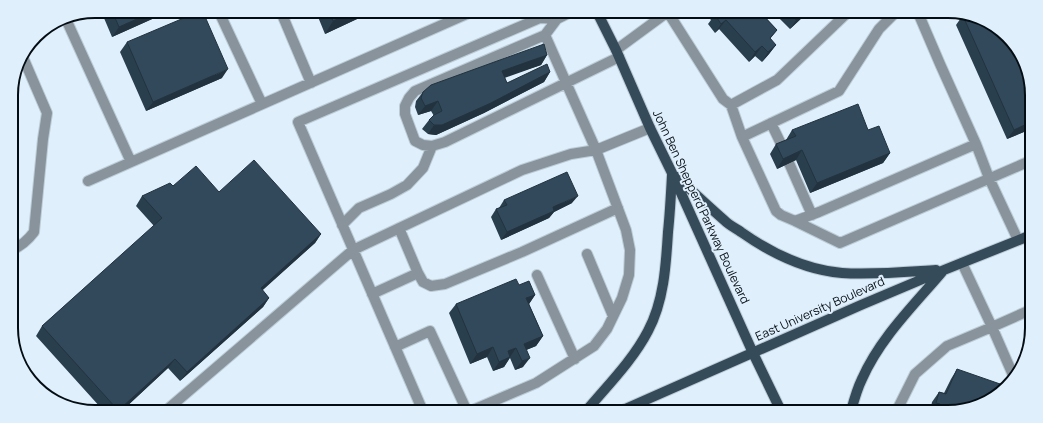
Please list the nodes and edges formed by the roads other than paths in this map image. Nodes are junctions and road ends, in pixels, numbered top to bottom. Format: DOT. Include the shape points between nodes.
graph roads {
  1 [pos="222,18"];
  2 [pos="284,18"];
  3 [pos="458,18"];
  4 [pos="600,18"];
  5 [pos="660,18"];
  6 [pos="672,18"];
  7 [pos="842,18"];
  8 [pos="890,18"];
  9 [pos="922,18"];
  10 [pos="557,19"];
  11 [pos="68,23"];
  12 [pos="545,35"];
  13 [pos="617,54"];
  14 [pos="25,63"];
  15 [pos="311,83"];
  16 [pos="567,83"];
  17 [pos="262,104"];
  18 [pos="731,105"];
  19 [pos="771,123"];
  20 [pos="650,128"];
  21 [pos="742,137"];
  22 [pos="976,144"];
  23 [pos="432,146"];
  24 [pos="783,148"];
  25 [pos="596,150"];
  26 [pos="131,162"];
  27 [pos="789,163"];
  28 [pos="1025,163"];
  29 [pos="672,172"];
  30 [pos="989,178"];
  31 [pos="88,181"];
  32 [pos="618,208"];
  33 [pos="812,215"];
  34 [pos="795,221"];
  35 [pos="342,224"];
  36 [pos="399,228"];
  37 [pos="1025,237"];
  38 [pos="1018,240"];
  39 [pos="18,247"];
  40 [pos="353,250"];
  41 [pos="587,254"];
  42 [pos="962,263"];
  43 [pos="944,270"];
  44 [pos="418,273"];
  45 [pos="537,275"];
  46 [pos="372,294"];
  47 [pos="1025,313"];
  48 [pos="613,316"];
  49 [pos="992,327"];
  50 [pos="395,347"];
  51 [pos="753,353"];
  52 [pos="574,358"];
  53 [pos="1012,372"];
  54 [pos="172,405"];
  55 [pos="420,405"];
  56 [pos="464,405"];
  57 [pos="486,405"];
  58 [pos="590,405"];
  59 [pos="634,405"];
  60 [pos="778,405"];
  61 [pos="853,405"];
  62 [pos="900,405"];
  1 -- 17 [label="lane"];
  2 -- 15 [label="lane"];
  3 -- 15 [label="lane"];
  4 -- 13 [label="main road, John Ben Shepperd Parkway Boulevard"];
  5 -- 13 [label="lane"];
  6 -- 18 [label="lane" via="723,99"];
  7 -- 18 [label="lane" via="776,80"];
  8 -- 19 [label="lane" via="879,29 838,91"];
  9 -- 22 [label="lane"];
  10 -- 12 [label="lane"];
  10 -- 35 [label="lane" via="540,18 298,122"];
  11 -- 26 [label="lane"];
  12 -- 16 [label="lane"];
  12 -- 23 [label="lane" via="415,91 405,106 405,114 416,140 423,145"];
  13 -- 16 [label="lane"];
  13 -- 20 [label="main road, John Ben Shepperd Parkway Boulevard"];
  14 -- 39 [label="lane" via="47,113 34,232"];
  15 -- 17 [label="lane"];
  16 -- 23 [label="lane"];
  16 -- 25 [label="lane"];
  17 -- 26 [label="lane"];
  18 -- 21 [label="lane"];
  19 -- 21 [label="lane"];
  19 -- 24 [label="lane"];
  20 -- 25 [label="lane"];
  20 -- 29 [label="main road, John Ben Shepperd Parkway Boulevard"];
  21 -- 34 [label="lane" via="776,211"];
  22 -- 30 [label="lane"];
  22 -- 33 [label="lane"];
  23 -- 35 [label="lane" via="423,168 407,185 359,208"];
  25 -- 32 [label="lane"];
  25 -- 36 [label="lane" via="571,154 522,170"];
  26 -- 31 [label="lane"];
  27 -- 33 [label="lane"];
  28 -- 30 [label="lane"];
  29 -- 43 [label="main road" via="724,221 768,249 806,266 848,273"];
  29 -- 51 [label="main road, John Ben Shepperd Parkway Boulevard"];
  29 -- 58 [label="main road" via="666,262 656,311 649,330 638,348"];
  30 -- 34 [label="lane" via="840,243"];
  30 -- 38 [label="lane"];
  32 -- 44 [label="lane" via="445,284 431,286 424,282"];
  32 -- 48 [label="lane" via="630,250 629,275"];
  33 -- 34 [label="lane"];
  35 -- 40 [label="lane"];
  36 -- 40 [label="lane"];
  36 -- 44 [label="lane"];
  37 -- 38 [label="main road, East University Boulevard"];
  38 -- 42 [label="main road, East University Boulevard"];
  40 -- 46 [label="lane"];
  40 -- 54 [label="lane"];
  41 -- 48 [label="lane"];
  42 -- 43 [label="main road, East University Boulevard"];
  42 -- 49 [label="lane"];
  43 -- 51 [label="main road, East University Boulevard"];
  43 -- 61 [label="main road" via="876,352 861,380"];
  44 -- 46 [label="lane"];
  45 -- 52 [label="lane"];
  46 -- 50 [label="lane"];
  47 -- 49 [label="lane"];
  48 -- 52 [label="lane" via="594,346"];
  49 -- 53 [label="lane"];
  49 -- 62 [label="lane" via="947,346 915,374"];
  50 -- 55 [label="lane"];
  50 -- 56 [label="lane" via="430,330"];
  51 -- 59 [label="main road, East University Boulevard"];
  51 -- 60 [label="main road, John Ben Shepperd Parkway Boulevard"];
  52 -- 57 [label="lane" via="536,383"];
}
